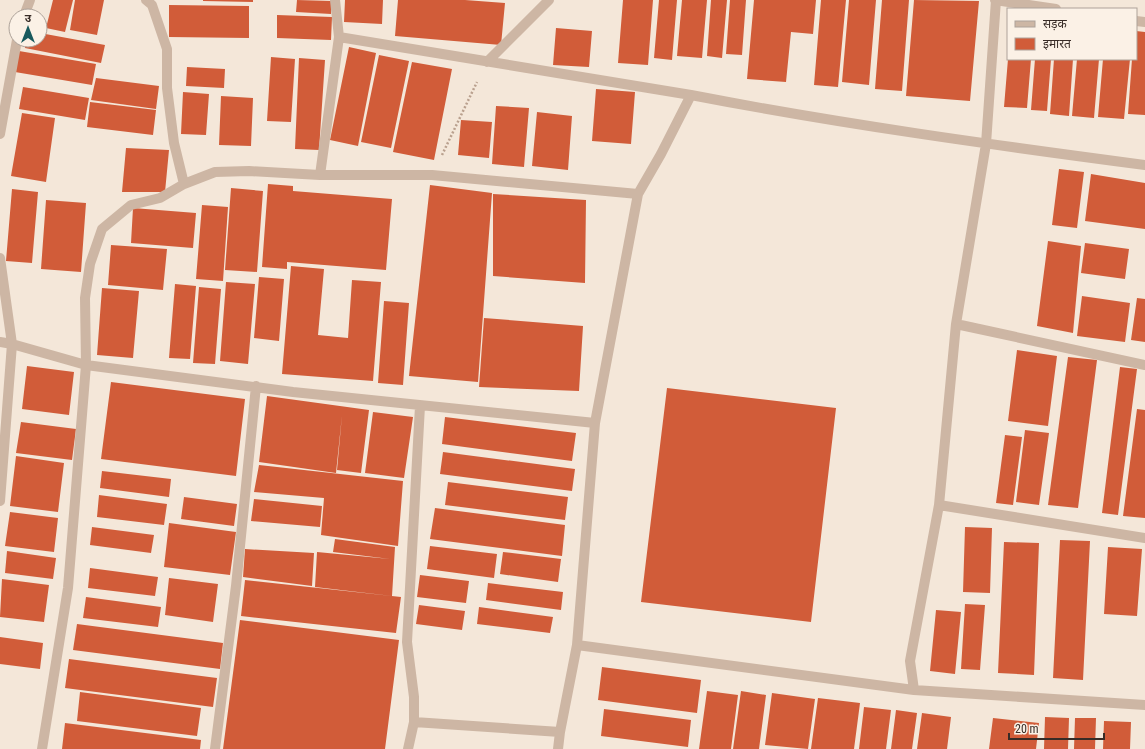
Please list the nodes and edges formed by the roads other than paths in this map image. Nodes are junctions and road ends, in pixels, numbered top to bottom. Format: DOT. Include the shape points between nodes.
graph roads {
  1 [pos="146,0"];
  2 [pos="335,0"];
  3 [pos="549,0"];
  4 [pos="996,0"];
  5 [pos="1049,8"];
  6 [pos="339,37"];
  7 [pos="16,48"];
  8 [pos="487,62"];
  9 [pos="690,95"];
  10 [pos="0,134"];
  11 [pos="986,144"];
  12 [pos="1145,165"];
  13 [pos="320,175"];
  14 [pos="184,184"];
  15 [pos="638,194"];
  16 [pos="0,258"];
  17 [pos="956,324"];
  18 [pos="0,342"];
  19 [pos="12,344"];
  20 [pos="86,365"];
  21 [pos="1145,365"];
  22 [pos="256,386"];
  23 [pos="420,406"];
  24 [pos="595,423"];
  25 [pos="0,501"];
  26 [pos="939,505"];
  27 [pos="1145,538"];
  28 [pos="577,645"];
  29 [pos="914,690"];
  30 [pos="1145,705"];
  31 [pos="414,722"];
  32 [pos="560,732"];
  33 [pos="42,749"];
  34 [pos="215,749"];
  35 [pos="408,749"];
  36 [pos="558,749"];
  1 -- 14 [label="street" via="152,5 167,50 167,88 174,143"];
  2 -- 6 [label="street"];
  3 -- 8 [label="street"];
  4 -- 5 [label="street"];
  4 -- 11 [label="street"];
  6 -- 8 [label="street"];
  6 -- 13 [label="street"];
  7 -- 10 [label="street"];
  8 -- 9 [label="street"];
  9 -- 11 [label="street" via="790,114"];
  9 -- 15 [label="street"];
  11 -- 12 [label="street"];
  11 -- 17 [label="street"];
  13 -- 14 [label="street" via="215,172"];
  13 -- 15 [label="street" via="432,175"];
  14 -- 20 [label="street" via="160,198 131,205 102,229 90,264 85,298"];
  15 -- 24 [label="street"];
  16 -- 19 [label="street"];
  17 -- 21 [label="street"];
  17 -- 26 [label="street"];
  18 -- 19 [label="street"];
  19 -- 20 [label="street"];
  19 -- 25 [label="street"];
  20 -- 22 [label="street"];
  20 -- 33 [label="street" via="68,588"];
  22 -- 23 [label="street"];
  22 -- 34 [label="street" via="236,586"];
  23 -- 24 [label="street"];
  23 -- 31 [label="street" via="407,642 414,697"];
  24 -- 28 [label="street"];
  26 -- 27 [label="street"];
  26 -- 29 [label="street" via="910,661"];
  28 -- 29 [label="street"];
  28 -- 32 [label="street"];
  29 -- 30 [label="street"];
  31 -- 32 [label="street"];
  31 -- 35 [label="street"];
  32 -- 36 [label="street"];
}
